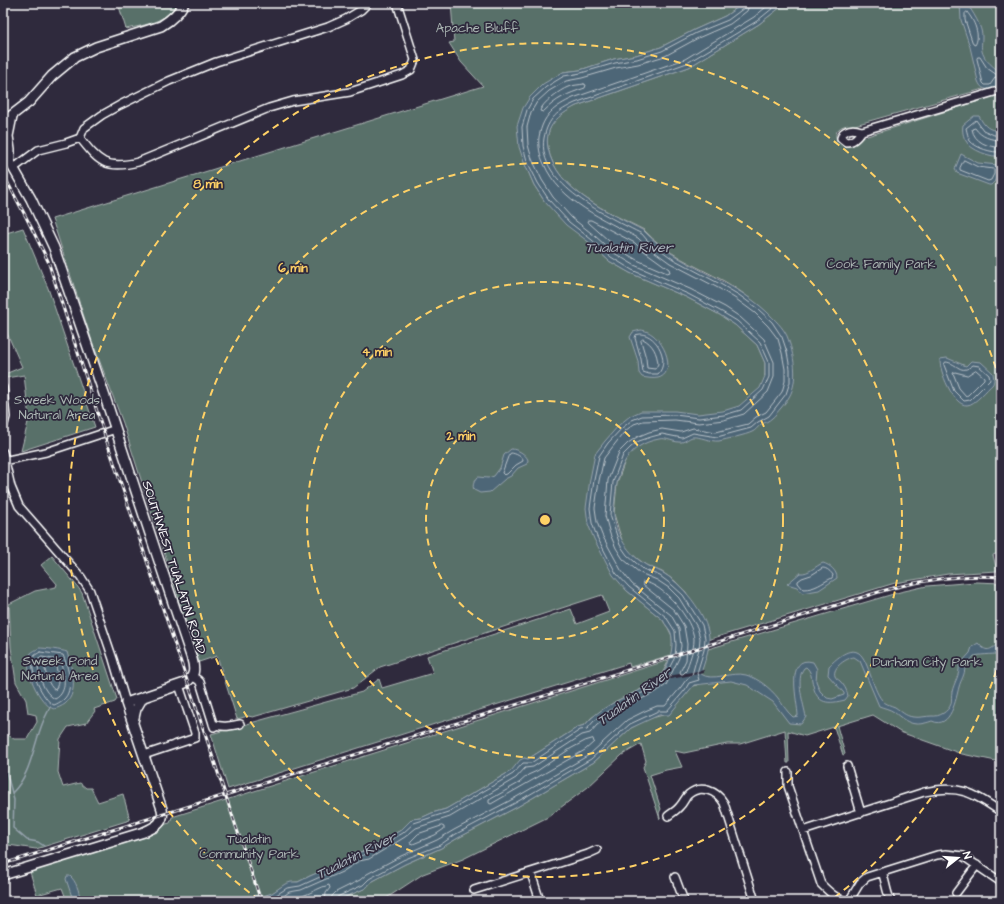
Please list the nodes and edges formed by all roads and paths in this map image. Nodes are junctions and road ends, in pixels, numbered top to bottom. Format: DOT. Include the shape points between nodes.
graph roads {
  1 [pos="184,3"];
  2 [pos="368,3"];
  3 [pos="397,3"];
  4 [pos="359,6"];
  5 [pos="1001,90"];
  6 [pos="12,116"];
  7 [pos="3,122"];
  8 [pos="862,131"];
  9 [pos="80,138"];
  10 [pos="3,150"];
  11 [pos="12,165"];
  12 [pos="3,388"];
  13 [pos="3,428"];
  14 [pos="116,429"];
  15 [pos="3,452"];
  16 [pos="4,461"];
  17 [pos="192,676"];
  18 [pos="179,685"];
  19 [pos="143,697"];
  20 [pos="126,703"];
  21 [pos="133,724"];
  22 [pos="240,724"];
  23 [pos="144,755"];
  24 [pos="847,766"];
  25 [pos="788,772"];
  26 [pos="1001,812"];
  27 [pos="861,813"];
  28 [pos="668,816"];
  29 [pos="803,831"];
  30 [pos="597,850"];
  31 [pos="977,865"];
  32 [pos="882,872"];
  33 [pos="531,873"];
  34 [pos="3,875"];
  35 [pos="675,877"];
  36 [pos="1001,882"];
  37 [pos="474,890"];
  38 [pos="956,893"];
  39 [pos="540,901"];
  40 [pos="684,901"];
  41 [pos="754,901"];
  42 [pos="849,901"];
  43 [pos="891,901"];
  1 -- 6 [label="main road" via="177,14 161,26 96,47 75,57 59,69 35,96"];
  2 -- 4 [label="street"];
  3 -- 9 [label="street" via="414,60 411,70 402,75 350,92 292,101 269,108 130,164 104,162 97,158"];
  4 -- 9 [label="street" via="346,19 328,27 216,62 169,81 102,115 84,128"];
  5 -- 8 [label="street"];
  6 -- 7 [label="main road"];
  6 -- 11 [label="main road" via="8,136"];
  9 -- 11 [label="street" via="38,150"];
  10 -- 11 [label="main road, SOUTHWEST TUALATIN ROAD"];
  11 -- 14 [label="main road, SOUTHWEST TUALATIN ROAD" via="34,204 54,248"];
  12 -- 13 [label="street" via="6,417"];
  14 -- 16 [label="street" via="46,452"];
  14 -- 17 [label="main road, SOUTHWEST TUALATIN ROAD" via="192,658"];
  15 -- 16 [label="street"];
  16 -- 20 [label="street" via="19,506 81,577 90,591"];
  17 -- 18 [label="main road"];
  17 -- 22 [label="street" via="200,682 214,726"];
  18 -- 19 [label="main road"];
  18 -- 23 [label="street" via="195,738"];
  19 -- 20 [label="main road"];
  19 -- 21 [label="main road" via="136,709"];
  20 -- 21 [label="main road"];
  21 -- 23 [label="main road"];
  23 -- 34 [label="main road" via="162,809 163,818 158,825 144,832"];
  24 -- 27 [label="street"];
  25 -- 29 [label="street" via="788,786"];
  26 -- 27 [label="street" via="967,792 944,789 924,792"];
  27 -- 29 [label="street"];
  28 -- 41 [label="street" via="691,792 705,790 717,794 724,803"];
  29 -- 42 [label="street" via="821,884 830,893"];
  30 -- 33 [label="street"];
  31 -- 32 [label="street" via="963,856 942,854"];
  31 -- 36 [label="street"];
  31 -- 38 [label="street"];
  32 -- 42 [label="street" via="863,880"];
  32 -- 43 [label="street"];
  33 -- 37 [label="street"];
  33 -- 39 [label="street"];
  35 -- 40 [label="street"];
}
